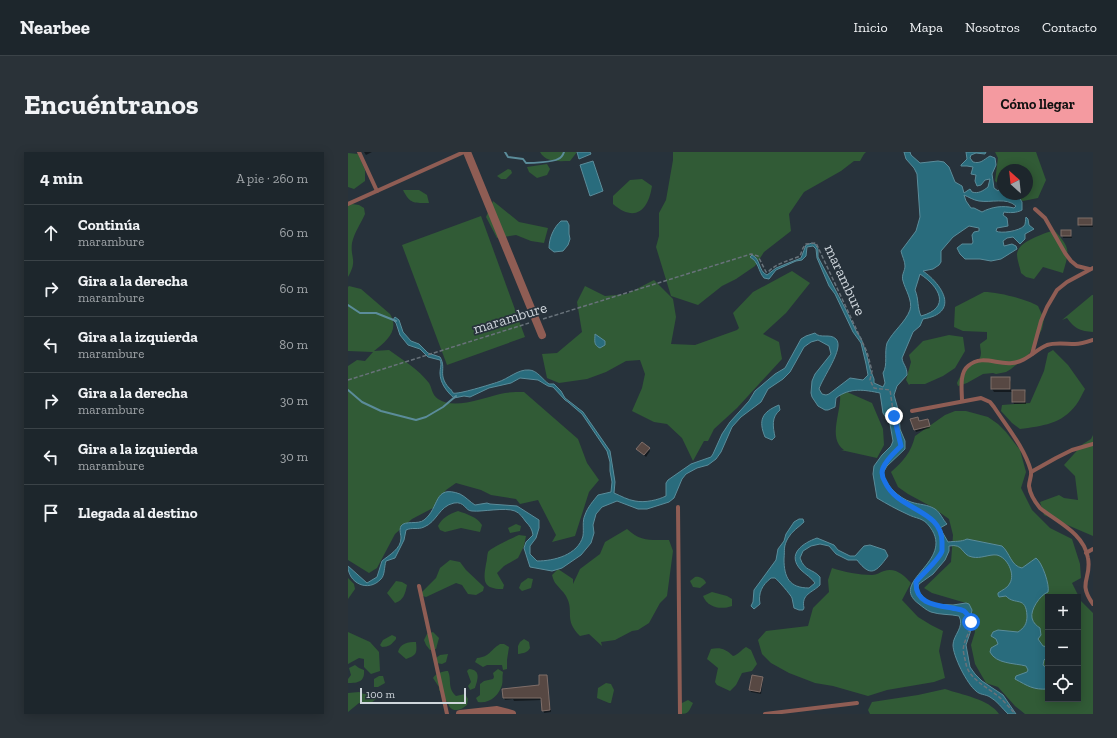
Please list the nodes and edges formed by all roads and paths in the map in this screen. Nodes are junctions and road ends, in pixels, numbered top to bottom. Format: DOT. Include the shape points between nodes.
graph roads {
  1 [pos="359,152"];
  2 [pos="464,152"];
  3 [pos="467,152"];
  4 [pos="377,191"];
  5 [pos="348,204"];
  6 [pos="1035,209"];
  7 [pos="1091,268"];
  8 [pos="538,320"];
  9 [pos="530,323"];
  10 [pos="542,335"];
  11 [pos="1093,340"];
  12 [pos="1032,355"];
  13 [pos="348,380"];
  14 [pos="962,401"];
  15 [pos="912,411"];
  16 [pos="1093,444"];
  17 [pos="1032,472"];
  18 [pos="678,507"];
  19 [pos="1093,549"];
  20 [pos="1086,553"];
  21 [pos="419,586"];
  22 [pos="1093,604"];
  23 [pos="857,703"];
  24 [pos="447,714"];
  25 [pos="460,714"];
  26 [pos="512,714"];
  27 [pos="680,714"];
  28 [pos="765,714"];
  29 [pos="1015,714"];
  1 -- 4 [label="lane"];
  2 -- 4 [label="lane"];
  3 -- 10 [label="street"];
  4 -- 5 [label="lane"];
  6 -- 7 [label="lane" via="1045,218 1071,262 1077,266"];
  7 -- 12 [label="lane" via="1067,282 1052,297 1041,320"];
  8 -- 29 [label="path, marambure" via="751,254 758,256 768,272 800,256 806,244 816,243 867,352 872,371 870,380 874,388 890,390 901,446 883,467 882,476 893,495 928,516 936,523 942,536 942,552 916,582 916,590 919,597 930,604 959,609 968,615 971,622 970,630 963,652 966,666 974,677 999,696"];
  9 -- 13 [label="path, marambure"];
  11 -- 12 [label="lane" via="1076,344 1048,344"];
  12 -- 14 [label="lane" via="1011,363 983,360 973,362 964,370 962,377"];
  14 -- 15 [label="lane"];
  14 -- 17 [label="lane" via="981,398 990,402 1018,442"];
  16 -- 17 [label="lane" via="1072,450"];
  17 -- 20 [label="lane" via="1029,485 1040,508 1076,535"];
  18 -- 27 [label="lane"];
  19 -- 20 [label="lane"];
  20 -- 22 [label="lane" via="1088,571 1084,587"];
  21 -- 24 [label="lane"];
  23 -- 28 [label="lane"];
  25 -- 26 [label="street" via="497,710"];
}
